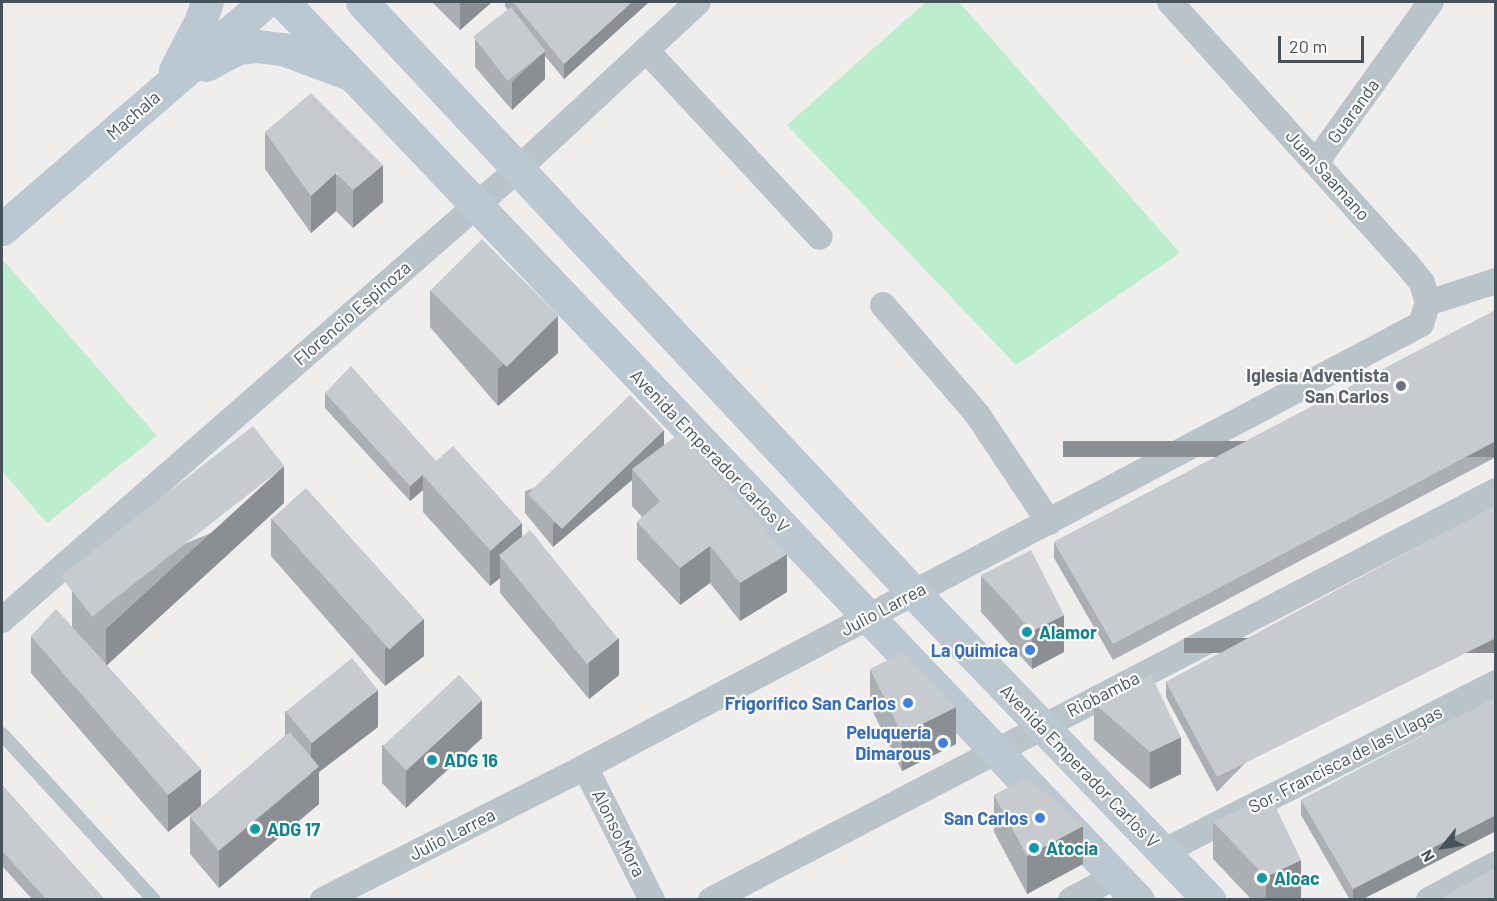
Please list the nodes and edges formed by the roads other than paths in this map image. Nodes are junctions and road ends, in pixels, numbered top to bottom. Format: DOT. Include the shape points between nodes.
graph roads {
  1 [pos="207,2"];
  2 [pos="265,2"];
  3 [pos="283,2"];
  4 [pos="362,2"];
  5 [pos="698,2"];
  6 [pos="1170,2"];
  7 [pos="1431,2"];
  8 [pos="646,50"];
  9 [pos="353,75"];
  10 [pos="168,85"];
  11 [pos="1317,161"];
  12 [pos="517,170"];
  13 [pos="477,205"];
  14 [pos="2,229"];
  15 [pos="820,237"];
  16 [pos="1496,281"];
  17 [pos="1428,303"];
  18 [pos="883,305"];
  19 [pos="1496,490"];
  20 [pos="1049,522"];
  21 [pos="914,593"];
  22 [pos="869,617"];
  23 [pos="2,620"];
  24 [pos="1496,683"];
  25 [pos="1041,726"];
  26 [pos="2,734"];
  27 [pos="996,750"];
  28 [pos="585,767"];
  29 [pos="1163,852"];
  30 [pos="1496,864"];
  31 [pos="1116,876"];
  32 [pos="154,900"];
  33 [pos="323,900"];
  34 [pos="652,900"];
  35 [pos="711,900"];
  36 [pos="1071,900"];
  37 [pos="1138,900"];
  38 [pos="1209,900"];
  39 [pos="1429,900"];
  1 -- 10 [label="main road"];
  2 -- 10 [label="main road, Machala"];
  3 -- 9 [label="main road, Avenida Emperador Carlos V"];
  4 -- 12 [label="main road, Avenida Emperador Carlos V"];
  5 -- 8 [label="street, Florencio Espinoza"];
  6 -- 11 [label="street, Juan Saamano"];
  7 -- 11 [label="street, Guaranda"];
  8 -- 12 [label="street, Florencio Espinoza"];
  8 -- 15 [label="street"];
  9 -- 10 [label="main road" via="283,49 257,46 238,48"];
  9 -- 13 [label="main road, Avenida Emperador Carlos V"];
  10 -- 14 [label="main road, Machala"];
  11 -- 17 [label="street, Juan Saamano" via="1406,262 1422,284"];
  12 -- 13 [label="street, Florencio Espinoza"];
  12 -- 21 [label="main road, Avenida Emperador Carlos V"];
  13 -- 22 [label="main road, Avenida Emperador Carlos V"];
  13 -- 23 [label="street, Florencio Espinoza"];
  16 -- 17 [label="street"];
  17 -- 20 [label="street, Julio Larrea" via="1421,324"];
  18 -- 20 [label="street" via="977,414"];
  19 -- 25 [label="street, Riobamba"];
  20 -- 21 [label="street, Julio Larrea"];
  21 -- 22 [label="street, Julio Larrea"];
  21 -- 25 [label="main road, Avenida Emperador Carlos V"];
  22 -- 27 [label="main road, Avenida Emperador Carlos V"];
  22 -- 28 [label="street, Julio Larrea"];
  24 -- 29 [label="street, Sor. Francisca de las Llagas"];
  25 -- 27 [label="street, Riobamba"];
  25 -- 29 [label="main road, Avenida Emperador Carlos V"];
  26 -- 32 [label="lane"];
  27 -- 31 [label="main road, Avenida Emperador Carlos V"];
  27 -- 35 [label="street, Riobamba"];
  28 -- 33 [label="street, Julio Larrea"];
  28 -- 34 [label="street, Alonso Mora"];
  29 -- 38 [label="main road, Avenida Emperador Carlos V"];
  30 -- 39 [label="street"];
  31 -- 36 [label="street"];
  31 -- 37 [label="main road, Avenida Emperador Carlos V"];
}
